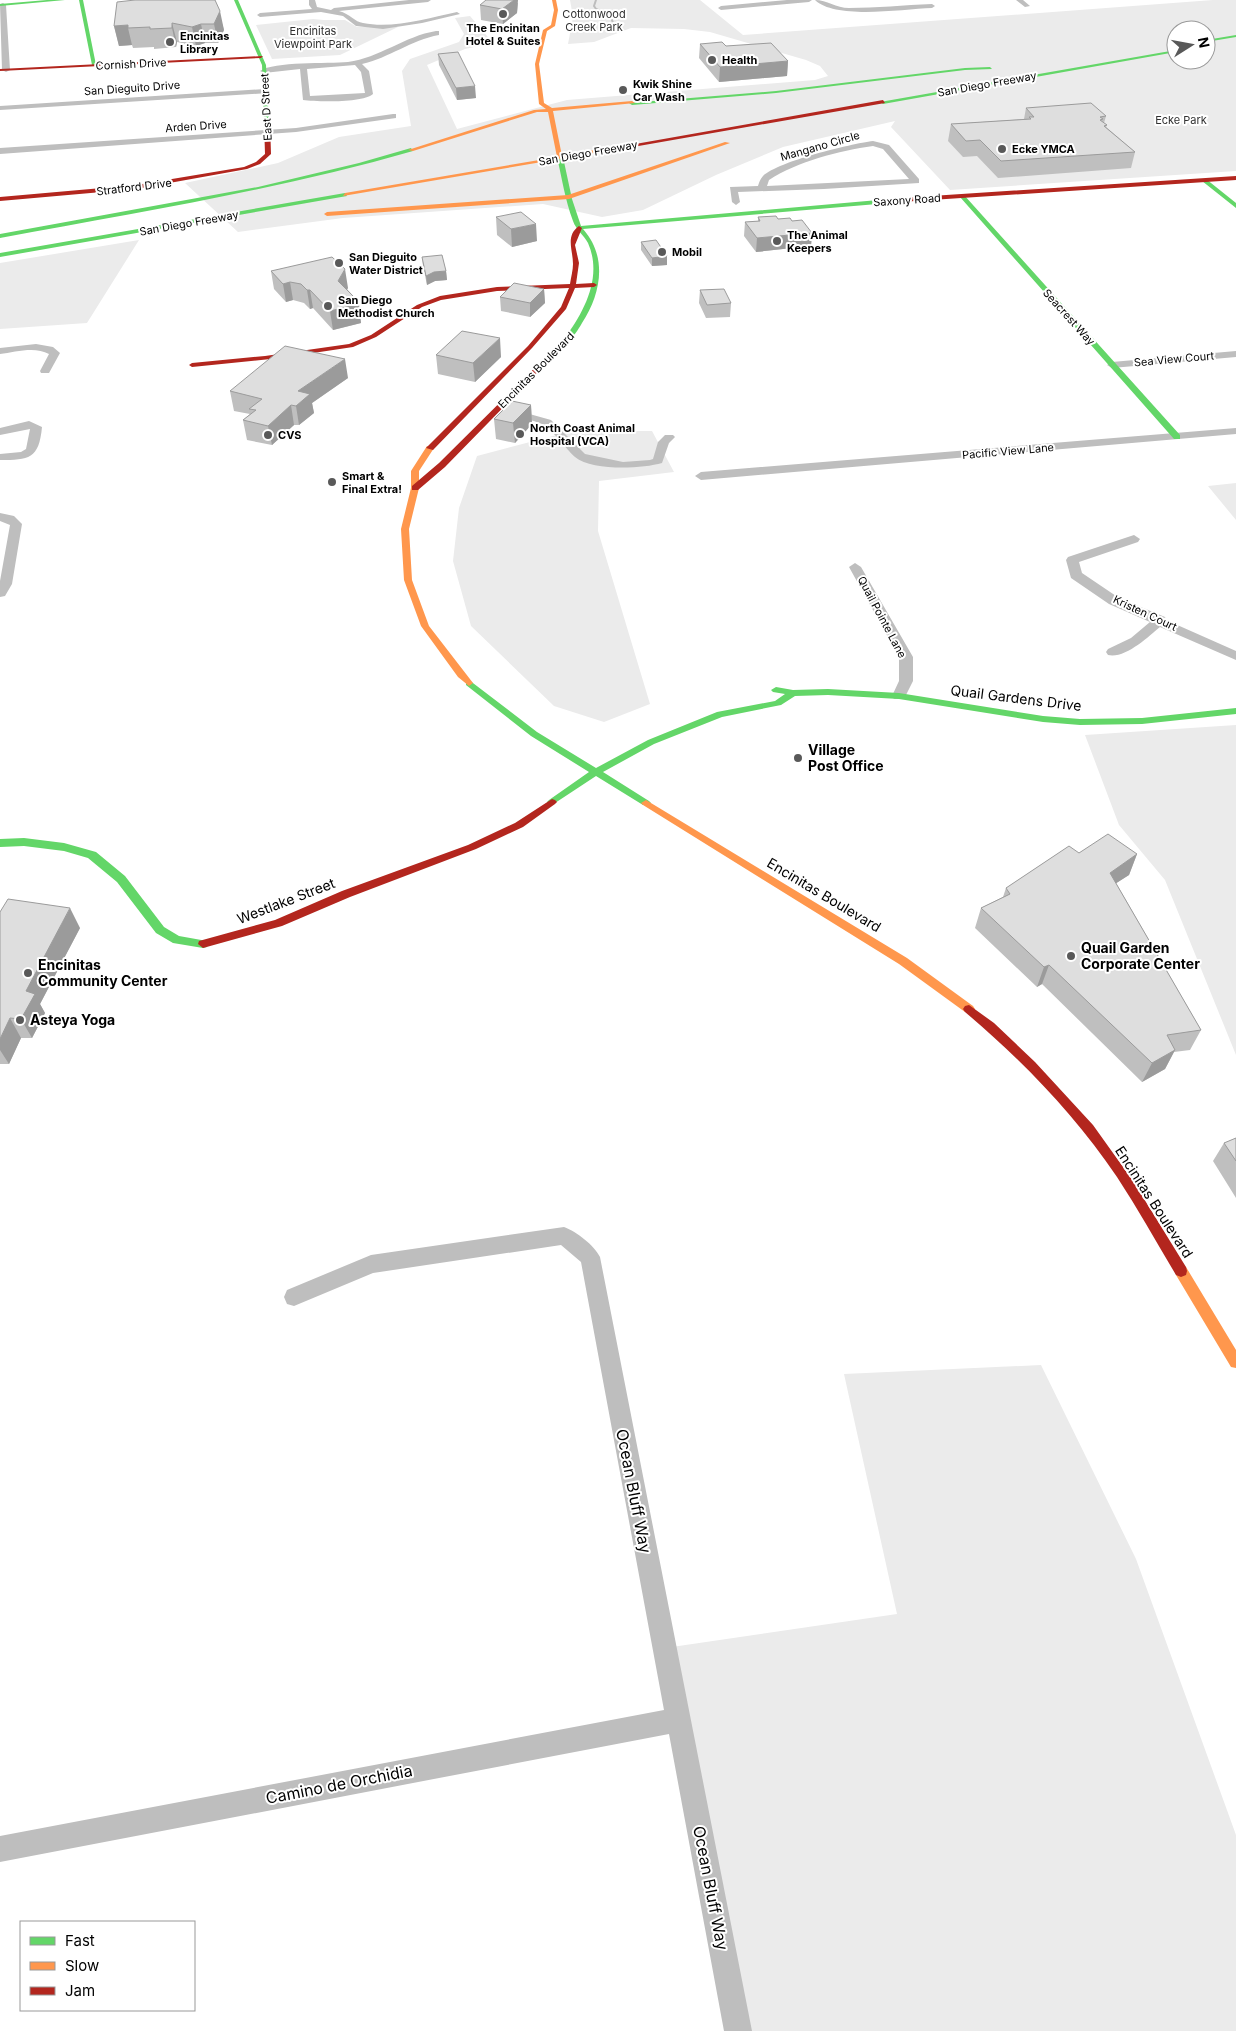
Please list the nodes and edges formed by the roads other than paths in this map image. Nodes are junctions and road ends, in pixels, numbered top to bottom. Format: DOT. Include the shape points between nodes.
graph roads {
  1 [pos="63,0"];
  2 [pos="81,0"];
  3 [pos="236,0"];
  4 [pos="312,0"];
  5 [pos="428,0"];
  6 [pos="554,0"];
  7 [pos="809,0"];
  8 [pos="818,0"];
  9 [pos="1019,0"];
  10 [pos="1,5"];
  11 [pos="932,6"];
  12 [pos="1027,6"];
  13 [pos="720,8"];
  14 [pos="323,10"];
  15 [pos="457,14"];
  16 [pos="260,15"];
  17 [pos="553,26"];
  18 [pos="1236,29"];
  19 [pos="1216,32"];
  20 [pos="436,33"];
  21 [pos="1236,36"];
  22 [pos="557,38"];
  23 [pos="1216,39"];
  24 [pos="1236,40"];
  25 [pos="1166,43"];
  26 [pos="1216,44"];
  27 [pos="1166,48"];
  28 [pos="1166,53"];
  29 [pos="356,62"];
  30 [pos="263,64"];
  31 [pos="94,66"];
  32 [pos="303,66"];
  33 [pos="3,70"];
  34 [pos="265,91"];
  35 [pos="555,96"];
  36 [pos="805,100"];
  37 [pos="872,105"];
  38 [pos="0,108"];
  39 [pos="550,109"];
  40 [pos="393,116"];
  41 [pos="268,132"];
  42 [pos="572,140"];
  43 [pos="586,148"];
  44 [pos="0,151"];
  45 [pos="540,153"];
  46 [pos="265,159"];
  47 [pos="368,174"];
  48 [pos="391,175"];
  49 [pos="1236,178"];
  50 [pos="1204,180"];
  51 [pos="803,188"];
  52 [pos="762,189"];
  53 [pos="962,196"];
  54 [pos="569,197"];
  55 [pos="0,199"];
  56 [pos="736,202"];
  57 [pos="816,206"];
  58 [pos="1236,206"];
  59 [pos="315,215"];
  60 [pos="269,220"];
  61 [pos="579,228"];
  62 [pos="0,236"];
  63 [pos="92,240"];
  64 [pos="0,242"];
  65 [pos="0,250"];
  66 [pos="0,256"];
  67 [pos="573,285"];
  68 [pos="594,285"];
  69 [pos="0,350"];
  70 [pos="1236,354"];
  71 [pos="192,365"];
  72 [pos="1112,365"];
  73 [pos="45,371"];
  74 [pos="498,408"];
  75 [pos="1236,431"];
  76 [pos="0,432"];
  77 [pos="669,437"];
  78 [pos="1177,437"];
  79 [pos="0,457"];
  80 [pos="701,476"];
  81 [pos="415,488"];
  82 [pos="0,517"];
  83 [pos="1134,539"];
  84 [pos="855,567"];
  85 [pos="0,593"];
  86 [pos="1160,620"];
  87 [pos="1113,652"];
  88 [pos="1236,656"];
  89 [pos="763,690"];
  90 [pos="793,694"];
  91 [pos="899,696"];
  92 [pos="1236,711"];
  93 [pos="610,751"];
  94 [pos="594,773"];
  95 [pos="0,843"];
  96 [pos="294,1297"];
  97 [pos="1236,1362"];
  98 [pos="678,1720"];
  99 [pos="0,1849"];
  100 [pos="738,2031"];
  1 -- 10 [label="main road"];
  2 -- 31 [label="main road"];
  3 -- 30 [label="main road, East D Street"];
  4 -- 14 [label="street" via="312,5"];
  5 -- 14 [label="street"];
  6 -- 17 [label="main road, Encinitas Boulevard"];
  7 -- 13 [label="street"];
  8 -- 11 [label="street" via="829,7 847,10"];
  9 -- 12 [label="street"];
  10 -- 33 [label="street"];
  14 -- 15 [label="street" via="347,16 362,26 413,23"];
  14 -- 16 [label="street"];
  17 -- 22 [label="main road, Encinitas Boulevard" via="560,29"];
  17 -- 39 [label="main road, Encinitas Boulevard" via="546,30 537,64 542,104"];
  18 -- 19 [label="main road"];
  20 -- 29 [label="street" via="424,34 375,57"];
  21 -- 23 [label="main road"];
  24 -- 26 [label="main road"];
  25 -- 43 [label="main road"];
  27 -- 43 [label="main road"];
  28 -- 37 [label="main road, San Diego Freeway"];
  29 -- 32 [label="street"];
  29 -- 32 [label="street" via="365,71 369,94 365,96 306,98"];
  30 -- 31 [label="main road, Cornish Drive"];
  30 -- 32 [label="street" via="281,68"];
  30 -- 34 [label="main road, East D Street"];
  31 -- 33 [label="main road, Cornish Drive"];
  34 -- 38 [label="street, San Dieguito Drive"];
  34 -- 41 [label="main road, East D Street"];
  35 -- 39 [label="main road" via="556,102"];
  36 -- 39 [label="main road, San Diego Freeway" via="1002,67 776,92"];
  37 -- 43 [label="main road, San Diego Freeway"];
  37 -- 54 [label="main road" via="739,138"];
  39 -- 54 [label="main road, Encinitas Boulevard"];
  39 -- 62 [label="main road" via="517,116 358,166 290,182"];
  40 -- 41 [label="street, Arden Drive"];
  41 -- 44 [label="street, Arden Drive"];
  41 -- 46 [label="main road, East D Street"];
  42 -- 45 [label="main road, San Diego Freeway"];
  43 -- 45 [label="main road, San Diego Freeway"];
  45 -- 63 [label="main road, San Diego Freeway"];
  45 -- 65 [label="main road"];
  46 -- 55 [label="main road, Stratford Drive" via="250,166 157,186"];
  47 -- 62 [label="main road, San Diego Freeway"];
  48 -- 64 [label="main road"];
  49 -- 50 [label="main road, Saxony Road"];
  50 -- 53 [label="main road, Saxony Road"];
  50 -- 58 [label="main road"];
  51 -- 52 [label="street, Mangano Circle"];
  51 -- 52 [label="street, Mangano Circle" via="916,181 886,147 873,144 782,168 766,178"];
  51 -- 57 [label="street"];
  52 -- 56 [label="street, Mangano Circle" via="733,189"];
  53 -- 57 [label="main road, Saxony Road"];
  53 -- 72 [label="main road, Seacrest Way"];
  54 -- 59 [label="main road"];
  54 -- 61 [label="main road, Encinitas Boulevard"];
  57 -- 61 [label="main road, Saxony Road"];
  60 -- 63 [label="main road" via="119,240"];
  61 -- 67 [label="main road, Encinitas Boulevard" via="572,245 576,263"];
  61 -- 68 [label="main road, Encinitas Boulevard" via="590,240 595,256"];
  63 -- 66 [label="main road, San Diego Freeway"];
  67 -- 68 [label="main road"];
  67 -- 71 [label="main road" via="456,295 437,299 409,312 363,341 344,347 257,360"];
  67 -- 81 [label="main road, Encinitas Boulevard" via="564,308 550,327 430,448 415,471"];
  68 -- 74 [label="main road, Encinitas Boulevard" via="590,305 578,327"];
  69 -- 73 [label="street" via="49,349 54,354"];
  70 -- 72 [label="street, Sea View Court"];
  72 -- 78 [label="main road, Seacrest Way"];
  74 -- 77 [label="street" via="547,422 581,456 608,464 636,465 658,461"];
  74 -- 81 [label="main road, Encinitas Boulevard"];
  75 -- 78 [label="street, Pacific View Lane"];
  76 -- 79 [label="street" via="29,424 36,427 35,447 31,453"];
  78 -- 80 [label="street, Pacific View Lane"];
  81 -- 94 [label="main road, Encinitas Boulevard" via="405,529 408,580 425,626 461,675 483,695 534,734"];
  82 -- 85 [label="street" via="16,524 6,584"];
  83 -- 86 [label="street, Kristen Court" via="1072,560 1072,565 1076,575 1114,600"];
  84 -- 91 [label="street, Quail Pointe Lane" via="906,657 906,681"];
  86 -- 87 [label="street" via="1136,640"];
  86 -- 88 [label="street, Kristen Court"];
  89 -- 90 [label="main road, Quail Gardens Drive"];
  90 -- 91 [label="main road, Quail Gardens Drive" via="828,692"];
  90 -- 94 [label="main road, Quail Gardens Drive" via="778,702 720,714 672,732"];
  91 -- 92 [label="main road, Quail Gardens Drive" via="1080,722"];
  93 -- 94 [label="main road"];
  94 -- 95 [label="main road, Westlake Street" via="519,825 472,847 278,923 201,945 177,940 160,930 121,879 92,855 64,847"];
  94 -- 97 [label="main road, Encinitas Boulevard" via="903,961 998,1032 1064,1100 1121,1173"];
  96 -- 98 [label="street, Ocean Bluff Way" via="371,1264 564,1236 590,1257"];
  98 -- 99 [label="street, Camino de Orchidia"];
  98 -- 100 [label="street, Ocean Bluff Way"];
}
